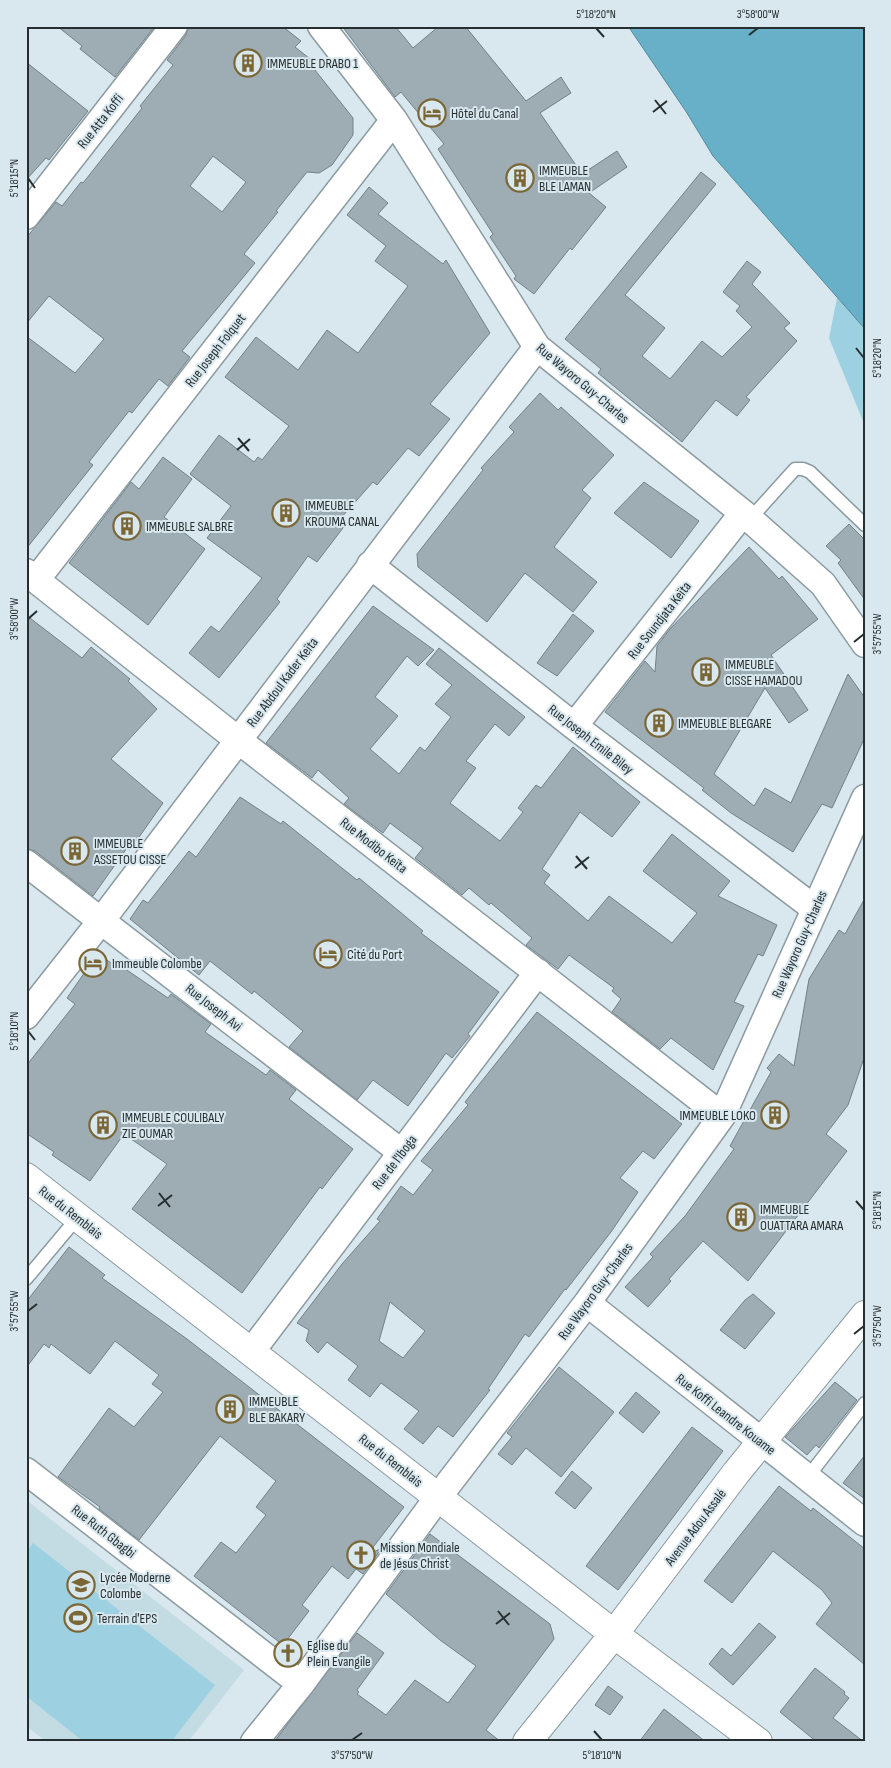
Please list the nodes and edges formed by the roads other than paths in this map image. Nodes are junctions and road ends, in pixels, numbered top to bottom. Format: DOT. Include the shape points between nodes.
graph roads {
  1 [pos="174,26"];
  2 [pos="321,26"];
  3 [pos="394,120"];
  4 [pos="26,216"];
  5 [pos="537,347"];
  6 [pos="746,516"];
  7 [pos="865,525"];
  8 [pos="370,565"];
  9 [pos="31,576"];
  10 [pos="865,644"];
  11 [pos="574,726"];
  12 [pos="238,740"];
  13 [pos="865,798"];
  14 [pos="26,863"];
  15 [pos="815,909"];
  16 [pos="102,920"];
  17 [pos="538,972"];
  18 [pos="26,1016"];
  19 [pos="722,1116"];
  20 [pos="401,1152"];
  21 [pos="26,1177"];
  22 [pos="78,1217"];
  23 [pos="26,1279"];
  24 [pos="587,1303"];
  25 [pos="865,1315"];
  26 [pos="251,1352"];
  27 [pos="865,1403"];
  28 [pos="761,1442"];
  29 [pos="26,1471"];
  30 [pos="807,1478"];
  31 [pos="439,1496"];
  32 [pos="865,1523"];
  33 [pos="614,1634"];
  34 [pos="301,1684"];
  35 [pos="254,1742"];
  36 [pos="527,1742"];
  37 [pos="758,1742"];
  1 -- 4 [label="street, Rue Atta Koffi"];
  2 -- 3 [label="street, Rue Wayoro Guy-Charles"];
  3 -- 5 [label="street, Rue Wayoro Guy-Charles"];
  3 -- 9 [label="street, Rue Joseph Folquet"];
  5 -- 6 [label="street, Rue Wayoro Guy-Charles"];
  5 -- 8 [label="street, Rue Abdoul Kader Keïta"];
  6 -- 7 [label="lane" via="795,469 803,469"];
  6 -- 10 [label="street, Rue Wayoro Guy-Charles" via="823,584"];
  6 -- 11 [label="street, Rue Soundjata Keïta"];
  8 -- 11 [label="street, Rue Joseph Emile Biley"];
  8 -- 12 [label="street, Rue Abdoul Kader Keïta"];
  9 -- 12 [label="street, Rue Modibo Keïta"];
  11 -- 15 [label="street, Rue Joseph Emile Biley"];
  12 -- 16 [label="street, Rue Abdoul Kader Keïta"];
  12 -- 17 [label="street, Rue Modibo Keïta"];
  13 -- 15 [label="street, Rue Wayoro Guy-Charles"];
  14 -- 16 [label="street, Rue Joseph Avi"];
  15 -- 19 [label="street, Rue Wayoro Guy-Charles"];
  16 -- 18 [label="street, Rue Abdoul Kader Keïta"];
  16 -- 20 [label="street, Rue Joseph Avi"];
  17 -- 19 [label="street, Rue Modibo Keïta"];
  17 -- 20 [label="street, Rue de l'Iboga"];
  19 -- 24 [label="street, Rue Wayoro Guy-Charles"];
  20 -- 26 [label="street, Rue de l'Iboga"];
  21 -- 22 [label="street, Rue du Remblais"];
  22 -- 23 [label="lane"];
  22 -- 26 [label="street, Rue du Remblais"];
  24 -- 28 [label="street, Rue Koffi Leandre Kouame"];
  24 -- 31 [label="street, Rue Wayoro Guy-Charles"];
  25 -- 28 [label="street, Avenue Adou Assalé"];
  26 -- 31 [label="street, Rue du Remblais"];
  27 -- 30 [label="lane"];
  28 -- 30 [label="street, Rue Koffi Leandre Kouame"];
  28 -- 33 [label="street, Avenue Adou Assalé"];
  29 -- 34 [label="street, Rue Ruth Gbagbi"];
  30 -- 32 [label="street, Rue Koffi Leandre Kouame"];
  31 -- 33 [label="street, Rue du Remblais"];
  31 -- 34 [label="street, Rue Wayoro Guy-Charles"];
  33 -- 36 [label="street, Avenue Adou Assalé"];
  33 -- 37 [label="street, Rue du Remblais"];
  34 -- 35 [label="street, Rue Wayoro Guy-Charles"];
}
